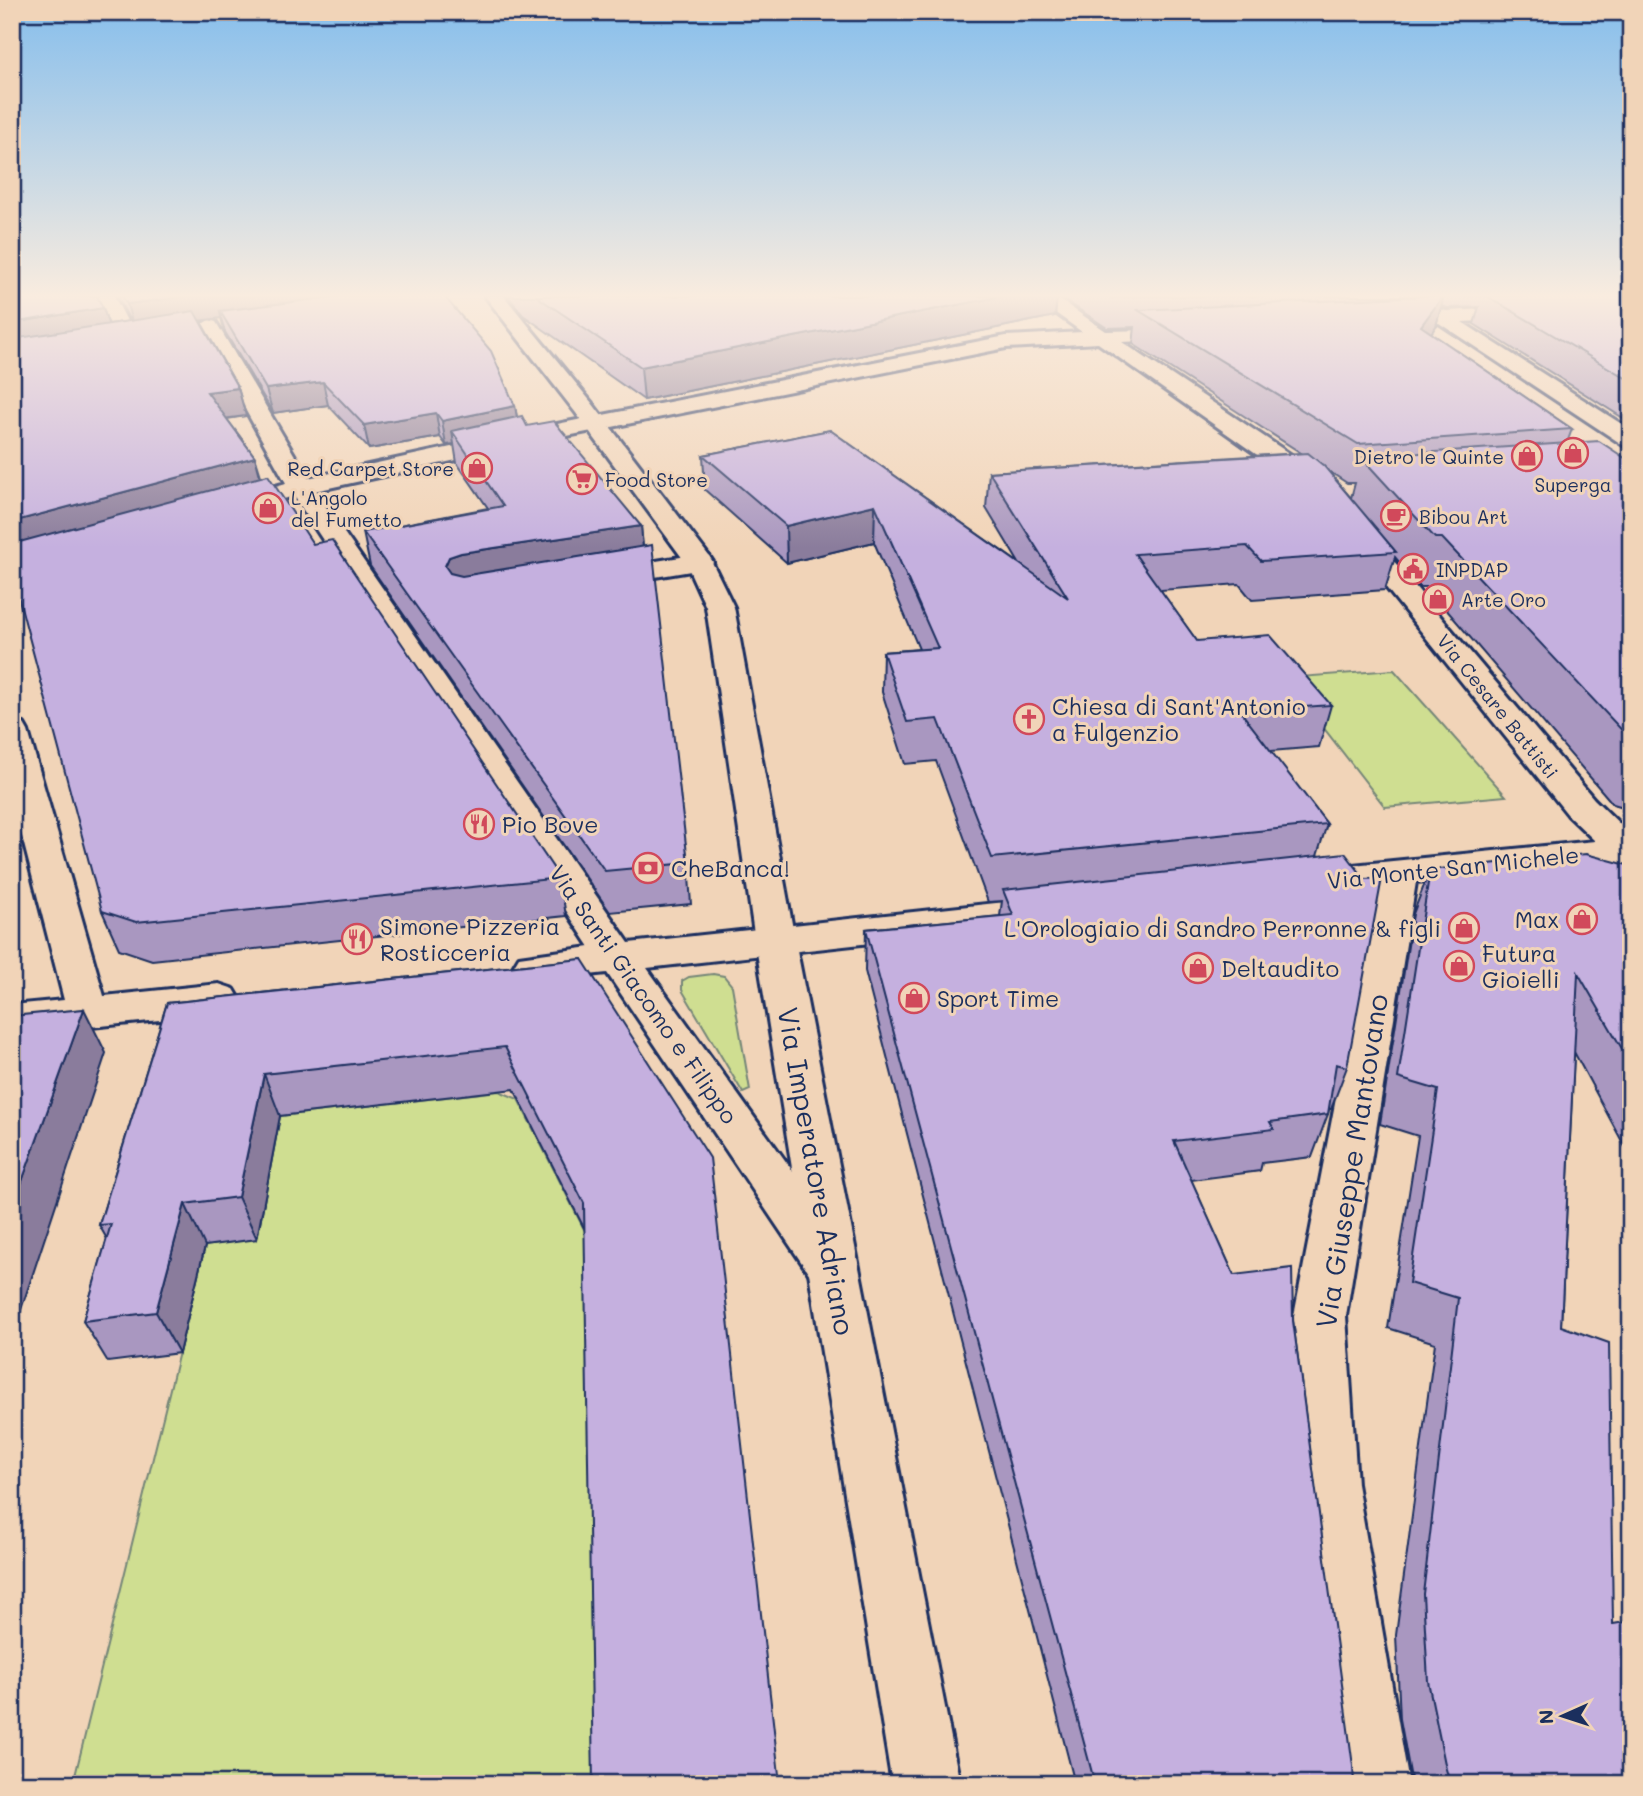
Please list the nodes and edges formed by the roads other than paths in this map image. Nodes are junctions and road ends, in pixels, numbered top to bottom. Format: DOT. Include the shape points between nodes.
graph roads {
  1 [pos="240,380"];
  2 [pos="561,380"];
  3 [pos="814,380"];
  4 [pos="1164,380"];
  5 [pos="1538,380"];
  6 [pos="595,423"];
  7 [pos="1631,440"];
  8 [pos="300,486"];
  9 [pos="200,515"];
  10 [pos="699,562"];
  11 [pos="572,583"];
  12 [pos="12,731"];
  13 [pos="1629,852"];
  14 [pos="1399,872"];
  15 [pos="1276,885"];
  16 [pos="1085,906"];
  17 [pos="775,940"];
  18 [pos="618,958"];
  19 [pos="491,972"];
  20 [pos="255,996"];
  21 [pos="88,1012"];
  22 [pos="12,1020"];
  23 [pos="835,1270"];
  24 [pos="926,1784"];
  25 [pos="1375,1784"];
  1 -- 8 [label="street, Via Santi Giacomo e Filippo"];
  2 -- 6 [label="street, Via Imperatore Adriano"];
  3 -- 6 [label="street"];
  4 -- 13 [label="street, Via Cesare Battisti" via="1303,473 1335,503 1581,807"];
  5 -- 7 [label="street"];
  6 -- 8 [label="street"];
  6 -- 10 [label="street, Via Imperatore Adriano"];
  8 -- 9 [label="street"];
  8 -- 18 [label="street, Via Santi Giacomo e Filippo"];
  10 -- 11 [label="street"];
  10 -- 17 [label="street, Via Imperatore Adriano" via="720,607"];
  12 -- 21 [label="street"];
  13 -- 14 [label="street, Via Monte San Michele"];
  14 -- 15 [label="street, Via Monte San Michele"];
  14 -- 25 [label="street, Via Giuseppe Mantovano" via="1321,1316 1328,1484"];
  16 -- 17 [label="street"];
  17 -- 18 [label="street"];
  17 -- 23 [label="street, Via Imperatore Adriano"];
  18 -- 19 [label="street"];
  18 -- 23 [label="street, Via Santi Giacomo e Filippo"];
  20 -- 21 [label="street"];
  21 -- 22 [label="street"];
  23 -- 24 [label="street, Via Imperatore Adriano"];
}
